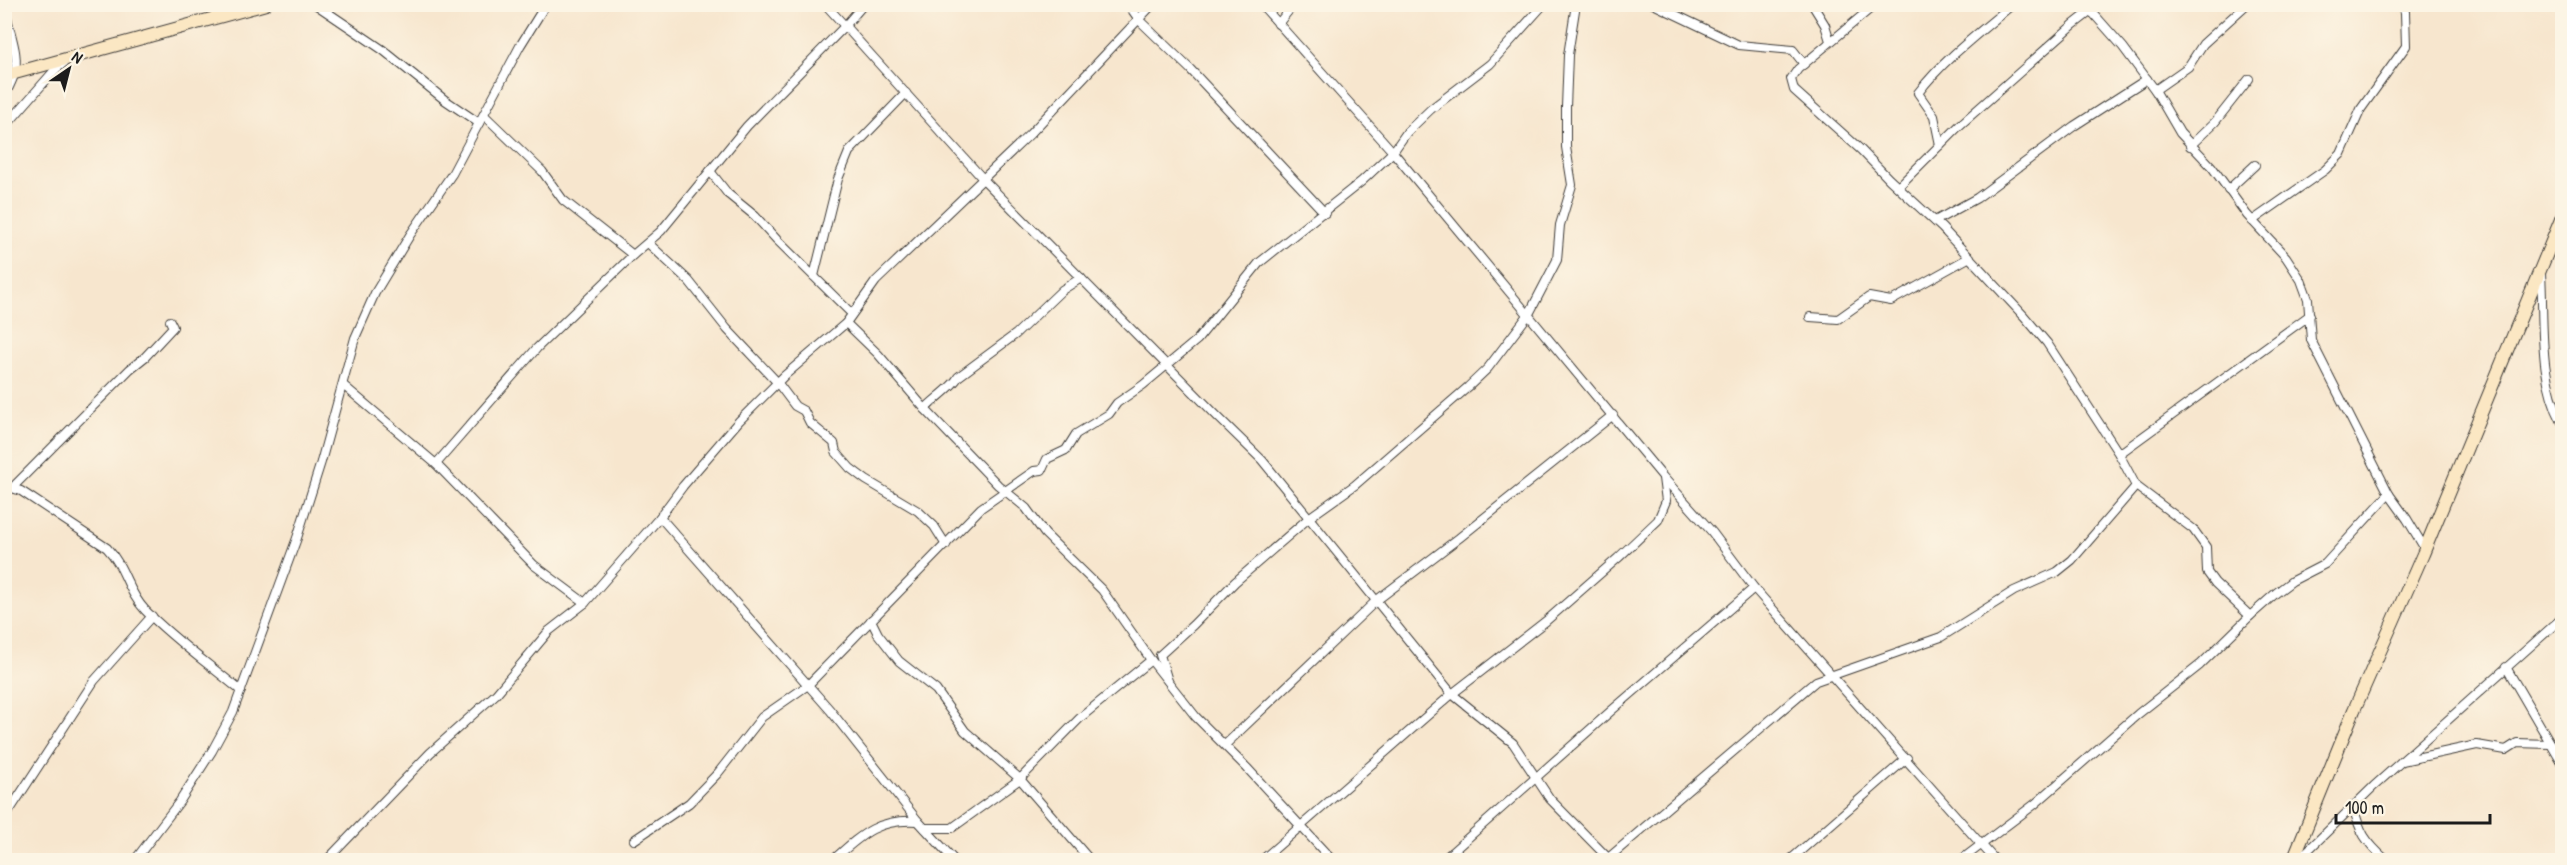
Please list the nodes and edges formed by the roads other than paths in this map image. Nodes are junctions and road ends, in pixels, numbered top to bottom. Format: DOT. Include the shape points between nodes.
graph roads {
  1 [pos="5,4"];
  2 [pos="266,4"];
  3 [pos="315,4"];
  4 [pos="546,4"];
  5 [pos="825,4"];
  6 [pos="864,4"];
  7 [pos="1128,4"];
  8 [pos="1153,4"];
  9 [pos="1261,4"];
  10 [pos="1294,4"];
  11 [pos="1544,4"];
  12 [pos="1576,4"];
  13 [pos="1653,4"];
  14 [pos="1812,4"];
  15 [pos="1876,4"];
  16 [pos="2013,4"];
  17 [pos="2247,4"];
  18 [pos="2402,4"];
  19 [pos="2088,8"];
  20 [pos="1140,21"];
  21 [pos="1278,24"];
  22 [pos="845,26"];
  23 [pos="1830,41"];
  24 [pos="70,58"];
  25 [pos="1804,64"];
  26 [pos="10,74"];
  27 [pos="2147,79"];
  28 [pos="2249,79"];
  29 [pos="2155,90"];
  30 [pos="906,93"];
  31 [pos="4,97"];
  32 [pos="482,119"];
  33 [pos="4,128"];
  34 [pos="1940,145"];
  35 [pos="2190,146"];
  36 [pos="1393,152"];
  37 [pos="2255,165"];
  38 [pos="710,171"];
  39 [pos="984,180"];
  40 [pos="1898,187"];
  41 [pos="2228,190"];
  42 [pos="1325,213"];
  43 [pos="2562,217"];
  44 [pos="1935,221"];
  45 [pos="2252,221"];
  46 [pos="648,243"];
  47 [pos="633,255"];
  48 [pos="1970,257"];
  49 [pos="2541,269"];
  50 [pos="814,276"];
  51 [pos="1081,278"];
  52 [pos="851,313"];
  53 [pos="1529,314"];
  54 [pos="2310,315"];
  55 [pos="1810,317"];
  56 [pos="170,321"];
  57 [pos="846,323"];
  58 [pos="1167,366"];
  59 [pos="777,382"];
  60 [pos="343,386"];
  61 [pos="925,409"];
  62 [pos="1613,415"];
  63 [pos="2562,422"];
  64 [pos="2119,454"];
  65 [pos="436,464"];
  66 [pos="1663,477"];
  67 [pos="2136,486"];
  68 [pos="8,489"];
  69 [pos="1007,491"];
  70 [pos="2389,494"];
  71 [pos="660,517"];
  72 [pos="1310,517"];
  73 [pos="945,545"];
  74 [pos="2425,549"];
  75 [pos="1754,588"];
  76 [pos="1377,600"];
  77 [pos="585,603"];
  78 [pos="152,616"];
  79 [pos="2250,616"];
  80 [pos="2562,618"];
  81 [pos="871,620"];
  82 [pos="1151,660"];
  83 [pos="2506,667"];
  84 [pos="1833,676"];
  85 [pos="1168,681"];
  86 [pos="808,685"];
  87 [pos="241,692"];
  88 [pos="1452,694"];
  89 [pos="2551,744"];
  90 [pos="1225,745"];
  91 [pos="1907,758"];
  92 [pos="2561,758"];
  93 [pos="2401,761"];
  94 [pos="1536,777"];
  95 [pos="1020,779"];
  96 [pos="2353,806"];
  97 [pos="4,819"];
  98 [pos="918,821"];
  99 [pos="1300,826"];
  100 [pos="926,828"];
  101 [pos="634,840"];
  102 [pos="1983,846"];
  103 [pos="1608,860"];
  104 [pos="135,861"];
  105 [pos="327,861"];
  106 [pos="833,861"];
  107 [pos="954,861"];
  108 [pos="1090,861"];
  109 [pos="1262,861"];
  110 [pos="1332,861"];
  111 [pos="1443,861"];
  112 [pos="1790,861"];
  113 [pos="1961,861"];
  114 [pos="1995,861"];
  115 [pos="2293,861"];
  116 [pos="2298,861"];
  117 [pos="2386,861"];
  1 -- 26 [label="street" via="14,45"];
  2 -- 24 [label="street"];
  3 -- 32 [label="street"];
  4 -- 32 [label="street"];
  5 -- 22 [label="street"];
  6 -- 22 [label="street"];
  7 -- 20 [label="street"];
  8 -- 20 [label="street"];
  9 -- 21 [label="street"];
  10 -- 21 [label="street"];
  11 -- 36 [label="street" via="1490,64 1431,109"];
  12 -- 53 [label="street" via="1566,106 1566,147 1572,185 1560,225 1557,260"];
  13 -- 25 [label="street" via="1739,45 1793,50"];
  14 -- 23 [label="street"];
  15 -- 23 [label="street"];
  16 -- 34 [label="street" via="1970,39 1918,93 1934,116"];
  17 -- 29 [label="street" via="2203,44 2188,67"];
  18 -- 45 [label="street" via="2406,46 2361,109 2341,154 2297,192"];
  19 -- 27 [label="street"];
  19 -- 34 [label="street"];
  20 -- 39 [label="street"];
  20 -- 42 [label="street"];
  21 -- 36 [label="street"];
  22 -- 30 [label="street"];
  22 -- 38 [label="street" via="777,93"];
  23 -- 25 [label="street"];
  24 -- 26 [label="street"];
  24 -- 33 [label="street"];
  25 -- 40 [label="street" via="1791,79 1794,90"];
  26 -- 31 [label="street"];
  27 -- 29 [label="street"];
  27 -- 44 [label="street" via="2074,126 1977,198"];
  28 -- 35 [label="street"];
  29 -- 35 [label="street"];
  30 -- 39 [label="street"];
  30 -- 50 [label="street" via="849,152"];
  32 -- 47 [label="street" via="542,171 563,200"];
  32 -- 60 [label="street" via="452,174 375,293 355,338"];
  34 -- 40 [label="street"];
  35 -- 41 [label="street"];
  36 -- 42 [label="street"];
  36 -- 53 [label="street"];
  37 -- 41 [label="street"];
  38 -- 46 [label="street"];
  38 -- 50 [label="street"];
  39 -- 51 [label="street"];
  39 -- 52 [label="street" via="876,280"];
  40 -- 44 [label="street"];
  41 -- 45 [label="street"];
  42 -- 58 [label="street" via="1259,263 1197,340"];
  43 -- 49 [label="street"];
  44 -- 48 [label="street"];
  45 -- 54 [label="street" via="2286,257 2301,280"];
  46 -- 47 [label="street"];
  46 -- 59 [label="street" via="678,269"];
  47 -- 65 [label="street" via="537,348"];
  48 -- 55 [label="street" via="1891,301 1869,297 1838,319"];
  48 -- 64 [label="street" via="2047,343"];
  49 -- 63 [label="street" via="2545,359"];
  49 -- 74 [label="street"];
  50 -- 52 [label="street"];
  51 -- 58 [label="street"];
  51 -- 61 [label="street" via="958,377"];
  52 -- 57 [label="street"];
  53 -- 62 [label="street"];
  53 -- 72 [label="street" via="1482,374 1355,485"];
  54 -- 64 [label="street"];
  54 -- 70 [label="street" via="2311,340"];
  56 -- 68 [label="street" via="173,327 145,357"];
  57 -- 59 [label="street"];
  57 -- 61 [label="street" via="879,354"];
  58 -- 69 [label="street" via="1117,403 1109,414 1076,434 1066,450 1047,459 1042,470 1034,471"];
  58 -- 72 [label="street" via="1263,460"];
  59 -- 71 [label="street" via="739,421"];
  59 -- 73 [label="street" via="810,423 834,443 836,452 850,468 918,511 934,526"];
  60 -- 65 [label="street"];
  60 -- 87 [label="street" via="297,538"];
  61 -- 69 [label="street"];
  62 -- 66 [label="street"];
  62 -- 76 [label="street"];
  64 -- 67 [label="street"];
  65 -- 77 [label="street" via="534,565"];
  66 -- 75 [label="street" via="1712,531"];
  66 -- 88 [label="street" via="1666,501 1658,520 1546,621"];
  67 -- 79 [label="street" via="2193,529 2206,547 2207,572"];
  67 -- 84 [label="street" via="2072,560 2056,572 2014,591 1941,637"];
  68 -- 78 [label="street" via="21,491 107,548 119,560 131,592"];
  69 -- 73 [label="street" via="981,508"];
  69 -- 82 [label="street" via="1102,590"];
  70 -- 74 [label="street"];
  70 -- 79 [label="street" via="2325,564 2292,582"];
  71 -- 77 [label="street"];
  71 -- 86 [label="street"];
  72 -- 76 [label="street"];
  72 -- 85 [label="street" via="1160,655"];
  73 -- 81 [label="street"];
  74 -- 115 [label="street"];
  75 -- 84 [label="street"];
  75 -- 94 [label="street"];
  76 -- 88 [label="street"];
  76 -- 90 [label="street"];
  77 -- 105 [label="street" via="549,631 496,694 430,753"];
  78 -- 87 [label="street"];
  78 -- 97 [label="street" via="94,681"];
  79 -- 102 [label="street" via="2200,666"];
  80 -- 83 [label="street"];
  81 -- 86 [label="street"];
  81 -- 95 [label="street" via="899,661 936,690 964,731"];
  82 -- 85 [label="street"];
  82 -- 95 [label="street" via="1100,700"];
  83 -- 89 [label="street"];
  83 -- 93 [label="street"];
  84 -- 91 [label="street"];
  84 -- 103 [label="street" via="1802,691"];
  85 -- 90 [label="street" via="1196,717"];
  86 -- 98 [label="street"];
  86 -- 101 [label="street" via="762,717 689,803"];
  87 -- 104 [label="street" via="212,751"];
  88 -- 94 [label="street" via="1513,743"];
  88 -- 99 [label="street"];
  89 -- 92 [label="street"];
  89 -- 93 [label="street" via="2517,743 2506,750 2477,745"];
  90 -- 99 [label="street"];
  91 -- 102 [label="street"];
  91 -- 112 [label="street"];
  93 -- 96 [label="street"];
  94 -- 103 [label="street" via="1550,799"];
  94 -- 111 [label="street"];
  95 -- 100 [label="street" via="952,828"];
  95 -- 108 [label="street"];
  96 -- 116 [label="street"];
  96 -- 117 [label="street" via="2361,834"];
  98 -- 100 [label="street"];
  98 -- 106 [label="street" via="891,820 881,824"];
  99 -- 109 [label="street"];
  99 -- 110 [label="street"];
  100 -- 107 [label="street"];
  102 -- 113 [label="street"];
  102 -- 114 [label="street"];
}
